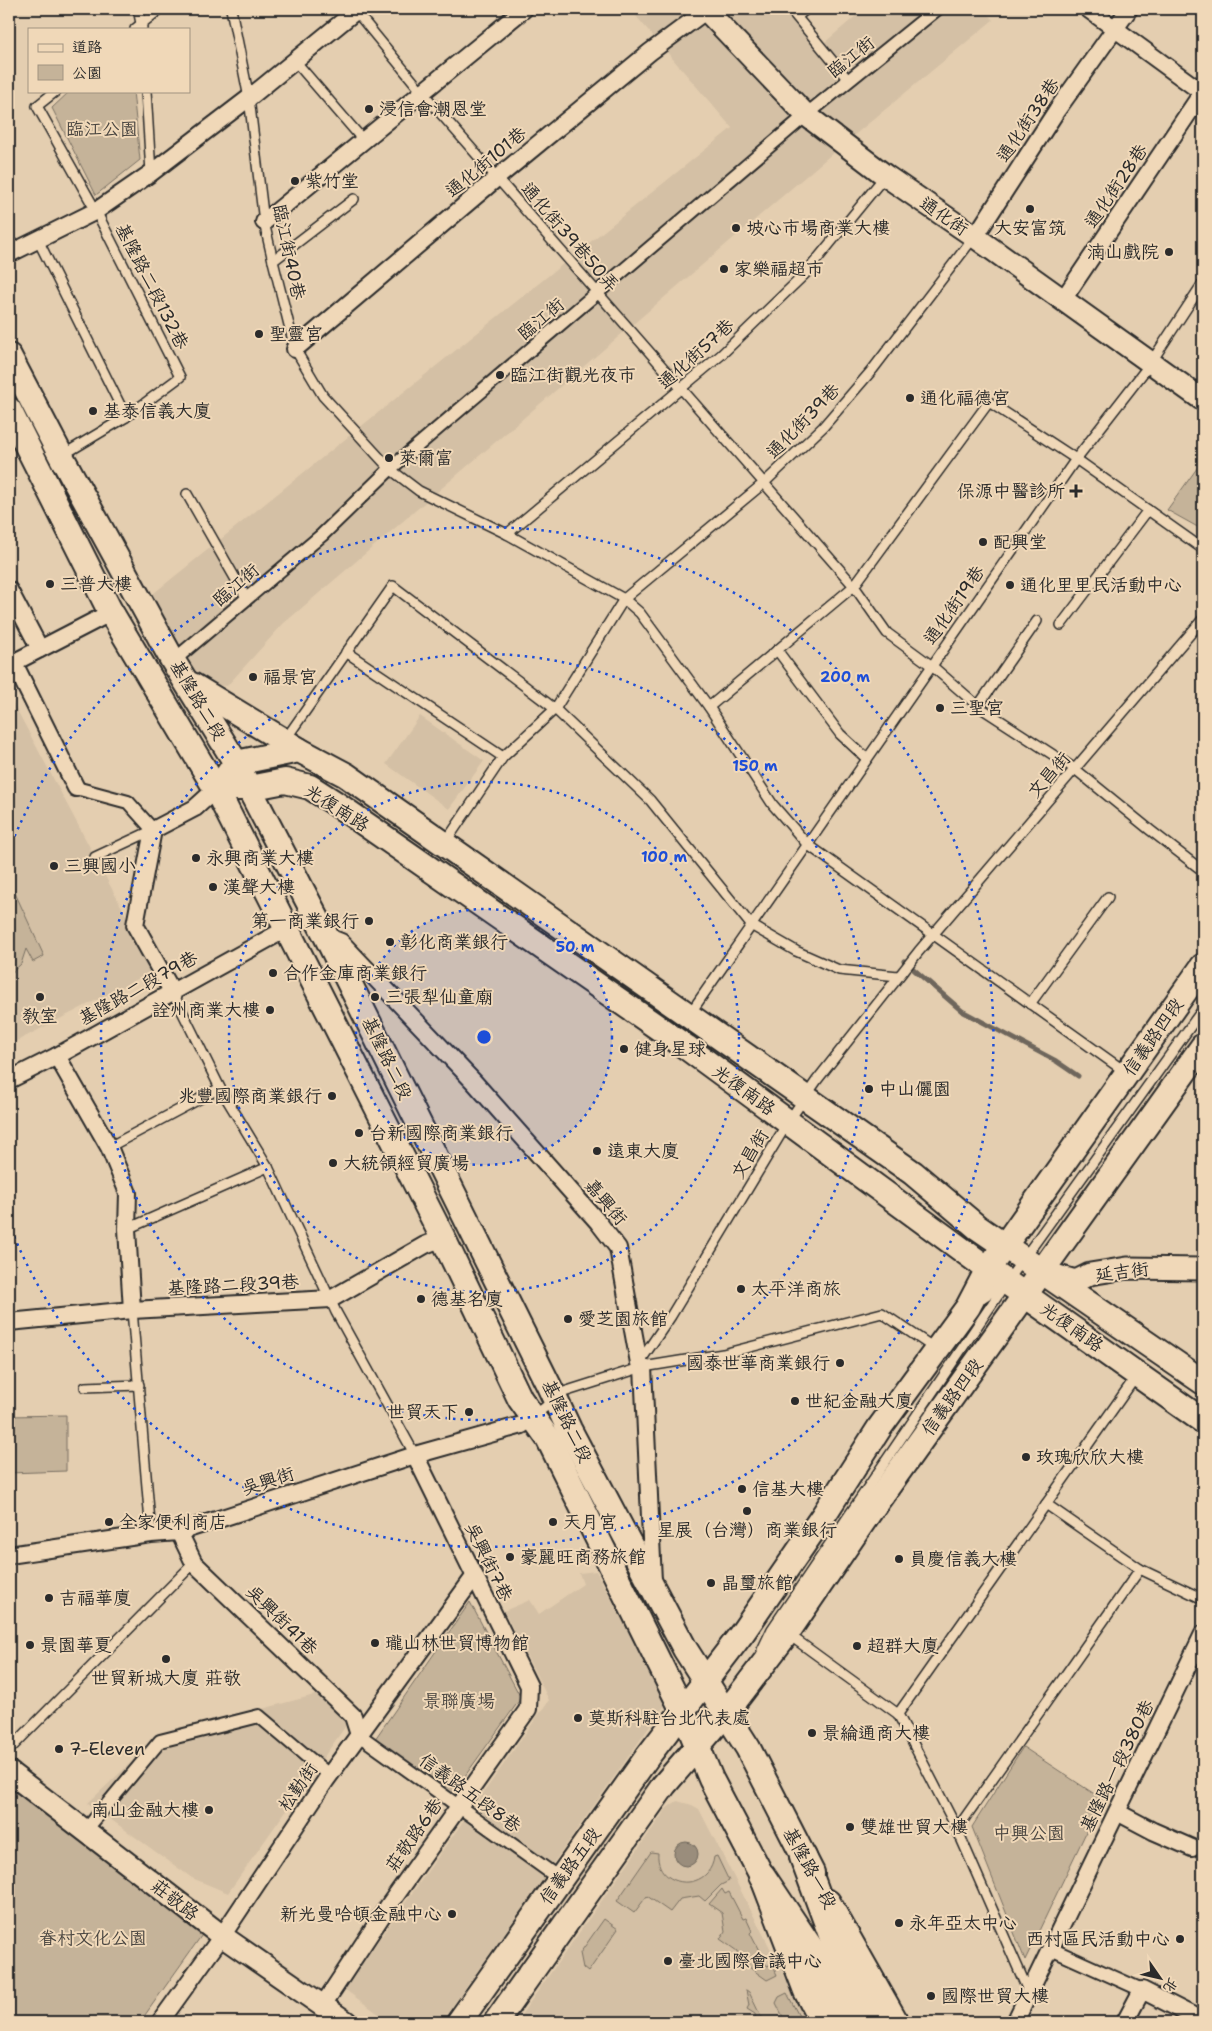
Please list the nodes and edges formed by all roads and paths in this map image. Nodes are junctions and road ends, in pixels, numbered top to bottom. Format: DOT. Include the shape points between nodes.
graph roads {
  1 [pos="138,9"];
  2 [pos="160,9"];
  3 [pos="231,9"];
  4 [pos="356,9"];
  5 [pos="524,9"];
  6 [pos="706,9"];
  7 [pos="790,9"];
  8 [pos="806,9"];
  9 [pos="937,9"];
  10 [pos="1088,9"];
  11 [pos="1129,9"];
  12 [pos="797,17"];
  13 [pos="139,27"];
  14 [pos="1116,28"];
  15 [pos="295,61"];
  16 [pos="850,81"];
  17 [pos="55,92"];
  18 [pos="146,92"];
  19 [pos="422,92"];
  20 [pos="1203,93"];
  21 [pos="249,98"];
  22 [pos="806,115"];
  23 [pos="364,140"];
  24 [pos="151,173"];
  25 [pos="886,176"];
  26 [pos="498,177"];
  27 [pos="354,199"];
  28 [pos="96,211"];
  29 [pos="264,222"];
  30 [pos="975,237"];
  31 [pos="38,240"];
  32 [pos="9,254"];
  33 [pos="273,261"];
  34 [pos="1203,283"];
  35 [pos="598,294"];
  36 [pos="1062,301"];
  37 [pos="295,349"];
  38 [pos="9,356"];
  39 [pos="1150,364"];
  40 [pos="682,389"];
  41 [pos="1203,400"];
  42 [pos="9,410"];
  43 [pos="126,417"];
  44 [pos="61,456"];
  45 [pos="1076,459"];
  46 [pos="390,469"];
  47 [pos="764,483"];
  48 [pos="187,494"];
  49 [pos="1148,510"];
  50 [pos="507,534"];
  51 [pos="1203,549"];
  52 [pos="854,586"];
  53 [pos="9,590"];
  54 [pos="246,599"];
  55 [pos="624,599"];
  56 [pos="109,608"];
  57 [pos="1203,619"];
  58 [pos="1037,622"];
  59 [pos="1061,625"];
  60 [pos="40,649"];
  61 [pos="777,650"];
  62 [pos="346,652"];
  63 [pos="174,661"];
  64 [pos="11,664"];
  65 [pos="932,666"];
  66 [pos="188,683"];
  67 [pos="978,706"];
  68 [pos="709,707"];
  69 [pos="555,709"];
  70 [pos="292,745"];
  71 [pos="503,757"];
  72 [pos="867,759"];
  73 [pos="236,763"];
  74 [pos="1075,769"];
  75 [pos="76,788"];
  76 [pos="249,788"];
  77 [pos="216,789"];
  78 [pos="153,830"];
  79 [pos="445,843"];
  80 [pos="807,844"];
  81 [pos="95,857"];
  82 [pos="1203,871"];
  83 [pos="1108,896"];
  84 [pos="751,925"];
  85 [pos="286,929"];
  86 [pos="934,933"];
  87 [pos="326,936"];
  88 [pos="1203,966"];
  89 [pos="900,974"];
  90 [pos="173,993"];
  91 [pos="1030,1004"];
  92 [pos="1203,1009"];
  93 [pos="689,1015"];
  94 [pos="1203,1046"];
  95 [pos="57,1056"];
  96 [pos="1127,1073"];
  97 [pos="9,1080"];
  98 [pos="220,1088"];
  99 [pos="806,1097"];
  100 [pos="788,1122"];
  101 [pos="109,1147"];
  102 [pos="268,1167"];
  103 [pos="127,1229"];
  104 [pos="444,1238"];
  105 [pos="1004,1245"];
  106 [pos="1034,1265"];
  107 [pos="988,1268"];
  108 [pos="1203,1269"];
  109 [pos="1017,1289"];
  110 [pos="331,1299"];
  111 [pos="968,1307"];
  112 [pos="132,1310"];
  113 [pos="9,1322"];
  114 [pos="937,1350"];
  115 [pos="641,1365"];
  116 [pos="1137,1374"];
  117 [pos="1203,1382"];
  118 [pos="139,1385"];
  119 [pos="86,1386"];
  120 [pos="556,1400"];
  121 [pos="532,1417"];
  122 [pos="1203,1421"];
  123 [pos="415,1455"];
  124 [pos="1046,1504"];
  125 [pos="179,1532"];
  126 [pos="150,1534"];
  127 [pos="9,1555"];
  128 [pos="194,1563"];
  129 [pos="1140,1568"];
  130 [pos="474,1577"];
  131 [pos="654,1586"];
  132 [pos="1203,1599"];
  133 [pos="787,1633"];
  134 [pos="1203,1634"];
  135 [pos="706,1681"];
  136 [pos="529,1686"];
  137 [pos="682,1709"];
  138 [pos="726,1713"];
  139 [pos="898,1714"];
  140 [pos="359,1735"];
  141 [pos="698,1746"];
  142 [pos="9,1750"];
  143 [pos="9,1772"];
  144 [pos="330,1776"];
  145 [pos="459,1807"];
  146 [pos="1117,1812"];
  147 [pos="957,1829"];
  148 [pos="85,1831"];
  149 [pos="1192,1848"];
  150 [pos="803,1857"];
  151 [pos="762,1876"];
  152 [pos="560,1879"];
  153 [pos="222,1936"];
  154 [pos="1051,1948"];
  155 [pos="1142,1990"];
  156 [pos="1029,1994"];
  157 [pos="323,2005"];
  158 [pos="1203,2021"];
  159 [pos="160,2022"];
  160 [pos="346,2022"];
  161 [pos="458,2022"];
  162 [pos="496,2022"];
  163 [pos="822,2022"];
  164 [pos="848,2022"];
  165 [pos="875,2022"];
  166 [pos="896,2022"];
  167 [pos="1015,2022"];
  168 [pos="1125,2022"];
  1 -- 13 [label="lane"];
  2 -- 13 [label="lane"];
  3 -- 21 [label="lane, 臨江街40巷"];
  4 -- 15 [label="street"];
  4 -- 19 [label="lane, 通化街39巷50弄"];
  5 -- 19 [label="street"];
  6 -- 22 [label="street, 通化街"];
  6 -- 26 [label="street, 通化街101巷"];
  7 -- 12 [label="lane"];
  8 -- 12 [label="lane"];
  9 -- 16 [label="street, 臨江街"];
  10 -- 14 [label="street"];
  11 -- 14 [label="street, 通化街38巷"];
  12 -- 16 [label="lane"];
  14 -- 20 [label="street"];
  14 -- 30 [label="street, 通化街38巷" via="1057,110"];
  15 -- 21 [label="street"];
  15 -- 23 [label="lane"];
  16 -- 22 [label="street, 臨江街"];
  17 -- 28 [label="lane, 基隆路二段132巷" via="37,106"];
  18 -- 24 [label="lane"];
  19 -- 23 [label="street"];
  19 -- 26 [label="lane, 通化街39巷50弄"];
  20 -- 36 [label="street, 通化街28巷"];
  21 -- 24 [label="street"];
  21 -- 29 [label="lane, 臨江街40巷"];
  22 -- 25 [label="street, 通化街"];
  22 -- 35 [label="street, 臨江街"];
  23 -- 29 [label="street"];
  24 -- 28 [label="street"];
  25 -- 30 [label="street, 通化街"];
  25 -- 40 [label="lane, 通化街57巷" via="805,274"];
  26 -- 35 [label="lane, 通化街39巷50弄"];
  26 -- 37 [label="street, 通化街101巷"];
  27 -- 33 [label="lane"];
  28 -- 31 [label="street"];
  28 -- 43 [label="lane, 基隆路二段132巷" via="180,378"];
  29 -- 33 [label="lane, 臨江街40巷"];
  30 -- 36 [label="street, 通化街"];
  30 -- 47 [label="lane, 通化街39巷" via="867,377 823,427"];
  31 -- 32 [label="street"];
  31 -- 43 [label="lane"];
  33 -- 37 [label="lane, 臨江街40巷"];
  34 -- 39 [label="lane, 通化街19巷"];
  35 -- 40 [label="lane, 通化街39巷50弄"];
  35 -- 46 [label="street, 臨江街"];
  36 -- 39 [label="street, 通化街"];
  37 -- 46 [label="lane, 臨江街40巷" via="322,396"];
  38 -- 44 [label="main road, 基隆路二段"];
  39 -- 41 [label="street, 通化街"];
  39 -- 45 [label="lane, 通化街19巷"];
  40 -- 47 [label="lane, 通化街39巷50弄"];
  40 -- 50 [label="lane, 通化街57巷"];
  42 -- 56 [label="main road, 基隆路二段"];
  43 -- 44 [label="lane, 基隆路二段132巷"];
  44 -- 63 [label="main road, 基隆路二段"];
  45 -- 49 [label="lane"];
  45 -- 52 [label="lane" via="990,402"];
  45 -- 65 [label="lane, 通化街19巷"];
  46 -- 50 [label="lane, 臨江街40巷" via="419,491"];
  46 -- 54 [label="street, 臨江街" via="322,535"];
  47 -- 52 [label="lane, 通化街39巷50弄"];
  47 -- 55 [label="lane, 通化街39巷"];
  48 -- 54 [label="lane"];
  49 -- 51 [label="lane"];
  49 -- 59 [label="lane"];
  50 -- 55 [label="lane, 臨江街40巷"];
  52 -- 61 [label="lane"];
  52 -- 65 [label="lane, 通化街39巷50弄" via="887,632"];
  53 -- 60 [label="street"];
  54 -- 63 [label="street, 臨江街"];
  55 -- 68 [label="lane, 臨江街40巷" via="640,613"];
  55 -- 69 [label="lane, 通化街39巷"];
  56 -- 60 [label="street" via="104,616"];
  56 -- 77 [label="main road, 基隆路二段"];
  57 -- 74 [label="lane, 文昌街"];
  58 -- 67 [label="lane"];
  60 -- 64 [label="street"];
  61 -- 68 [label="lane"];
  61 -- 72 [label="lane" via="840,734"];
  62 -- 69 [label="lane" via="393,586"];
  62 -- 70 [label="lane"];
  62 -- 71 [label="lane"];
  63 -- 66 [label="main road, 基隆路二段"];
  64 -- 75 [label="street"];
  65 -- 67 [label="lane, 通化街39巷50弄"];
  65 -- 72 [label="lane, 通化街19巷"];
  66 -- 70 [label="main road, 光復南路"];
  66 -- 73 [label="main road, 基隆路二段"];
  67 -- 74 [label="lane, 通化街39巷50弄"];
  68 -- 80 [label="lane, 臨江街40巷" via="773,805"];
  69 -- 71 [label="lane, 通化街39巷"];
  69 -- 84 [label="lane" via="650,800"];
  70 -- 73 [label="main road"];
  70 -- 79 [label="main road, 光復南路" via="346,775"];
  71 -- 79 [label="lane, 通化街39巷"];
  72 -- 80 [label="lane, 通化街19巷"];
  73 -- 76 [label="main road, 基隆路二段"];
  73 -- 77 [label="main road"];
  74 -- 82 [label="lane, 通化街39巷50弄"];
  74 -- 86 [label="lane, 文昌街"];
  75 -- 78 [label="street" via="128,802"];
  76 -- 77 [label="main road, 光復南路"];
  76 -- 87 [label="main road, 基隆路二段"];
  76 -- 100 [label="main road, 光復南路" via="285,781 310,787 686,1047"];
  77 -- 78 [label="street" via="195,808"];
  77 -- 85 [label="main road, 基隆路二段"];
  78 -- 81 [label="lane"];
  78 -- 90 [label="street" via="135,925"];
  79 -- 93 [label="main road, 光復南路"];
  80 -- 84 [label="lane, 通化街19巷"];
  80 -- 86 [label="lane, 臨江街40巷"];
  83 -- 91 [label="lane"];
  84 -- 89 [label="lane" via="796,951 839,970"];
  84 -- 93 [label="lane, 通化街19巷"];
  85 -- 90 [label="street, 基隆路二段79巷"];
  85 -- 104 [label="main road, 基隆路二段"];
  86 -- 89 [label="lane, 文昌街"];
  86 -- 91 [label="lane, 臨江街40巷"];
  87 -- 115 [label="street, 嘉興街" via="341,942 467,1075 618,1248"];
  87 -- 120 [label="main road, 基隆路二段"];
  88 -- 96 [label="main road, 信義路四段"];
  89 -- 99 [label="lane, 文昌街"];
  90 -- 95 [label="street, 基隆路二段79巷"];
  90 -- 98 [label="lane"];
  91 -- 96 [label="lane, 臨江街40巷"];
  92 -- 106 [label="lane, 信義路四段"];
  93 -- 99 [label="main road, 光復南路"];
  94 -- 106 [label="main road, 信義路四段"];
  95 -- 97 [label="street, 基隆路二段79巷"];
  95 -- 101 [label="street"];
  96 -- 105 [label="main road, 信義路四段"];
  98 -- 101 [label="lane"];
  98 -- 102 [label="lane"];
  99 -- 100 [label="lane, 文昌街"];
  99 -- 105 [label="main road, 光復南路" via="913,1172 977,1227"];
  100 -- 107 [label="main road, 光復南路"];
  100 -- 115 [label="lane, 文昌街"];
  101 -- 103 [label="street" via="128,1193"];
  102 -- 103 [label="lane"];
  102 -- 110 [label="lane"];
  103 -- 112 [label="street"];
  104 -- 110 [label="street, 基隆路二段39巷"];
  104 -- 121 [label="main road, 基隆路二段" via="520,1399"];
  105 -- 106 [label="main road, 光復南路"];
  105 -- 107 [label="main road, 信義路四段"];
  106 -- 108 [label="street, 延吉街" via="1076,1281 1090,1274 1127,1268"];
  106 -- 109 [label="main road, 信義路四段"];
  106 -- 117 [label="main road, 光復南路"];
  107 -- 109 [label="main road, 光復南路"];
  107 -- 111 [label="main road, 信義路四段"];
  109 -- 111 [label="lane, 信義路四段"];
  109 -- 116 [label="main road, 光復南路"];
  109 -- 133 [label="main road, 信義路四段"];
  109 -- 138 [label="lane" via="772,1629"];
  110 -- 112 [label="street, 基隆路二段39巷"];
  110 -- 123 [label="lane"];
  111 -- 114 [label="main road, 信義路四段"];
  112 -- 113 [label="street, 基隆路二段39巷"];
  112 -- 118 [label="lane"];
  114 -- 115 [label="lane" via="882,1313 723,1354"];
  114 -- 135 [label="main road, 信義路四段" via="880,1427 784,1573"];
  115 -- 120 [label="lane" via="564,1392"];
  115 -- 131 [label="street, 嘉興街"];
  116 -- 122 [label="main road, 光復南路"];
  116 -- 124 [label="lane"];
  118 -- 119 [label="lane"];
  118 -- 126 [label="lane"];
  120 -- 121 [label="lane"];
  120 -- 131 [label="main road, 基隆路二段" via="568,1429"];
  121 -- 123 [label="street, 吳興街" via="522,1425"];
  121 -- 137 [label="main road, 基隆路二段" via="548,1438"];
  123 -- 125 [label="street, 吳興街"];
  123 -- 130 [label="street, 吳興街7巷"];
  124 -- 129 [label="lane"];
  124 -- 139 [label="lane"];
  125 -- 126 [label="street, 吳興街"];
  125 -- 128 [label="street, 吳興街41巷"];
  126 -- 127 [label="street, 吳興街"];
  128 -- 140 [label="street, 吳興街41巷" via="353,1716"];
  128 -- 142 [label="lane"];
  129 -- 132 [label="lane"];
  129 -- 147 [label="lane"];
  130 -- 136 [label="street, 吳興街7巷"];
  130 -- 140 [label="street, 松勤街"];
  131 -- 135 [label="main road, 基隆路二段" via="685,1649"];
  133 -- 138 [label="main road, 信義路四段"];
  133 -- 139 [label="lane"];
  134 -- 146 [label="street, 基隆路一段380巷"];
  135 -- 137 [label="main road, 信義路四段"];
  135 -- 138 [label="main road, 基隆路二段"];
  136 -- 145 [label="street, 莊敬路6巷" via="528,1709"];
  137 -- 141 [label="main road, 基隆路二段"];
  137 -- 152 [label="main road, 信義路五段"];
  138 -- 141 [label="main road, 信義路四段"];
  138 -- 150 [label="main road, 基隆路一段" via="748,1748"];
  139 -- 147 [label="lane"];
  140 -- 144 [label="street, 松勤街"];
  140 -- 145 [label="street, 信義路五段8巷"];
  141 -- 151 [label="main road"];
  141 -- 162 [label="main road, 信義路五段" via="664,1785"];
  143 -- 148 [label="street, 莊敬路"];
  144 -- 148 [label="street" via="259,1716 160,1741"];
  144 -- 153 [label="street, 松勤街"];
  145 -- 152 [label="street, 信義路五段8巷"];
  145 -- 157 [label="street, 莊敬路6巷"];
  146 -- 149 [label="street"];
  146 -- 154 [label="street, 基隆路一段380巷"];
  147 -- 156 [label="lane"];
  148 -- 153 [label="street, 莊敬路"];
  150 -- 165 [label="main road" via="835,1943"];
  150 -- 166 [label="main road, 基隆路一段"];
  151 -- 163 [label="main road" via="806,1991"];
  151 -- 164 [label="main road" via="814,1954"];
  152 -- 161 [label="main road, 信義路五段"];
  153 -- 157 [label="street, 莊敬路"];
  153 -- 159 [label="street, 松勤街"];
  154 -- 155 [label="street"];
  154 -- 156 [label="street, 基隆路一段380巷"];
  155 -- 158 [label="street"];
  155 -- 168 [label="street"];
  156 -- 167 [label="street, 基隆路一段380巷"];
  157 -- 160 [label="street, 莊敬路"];
}
